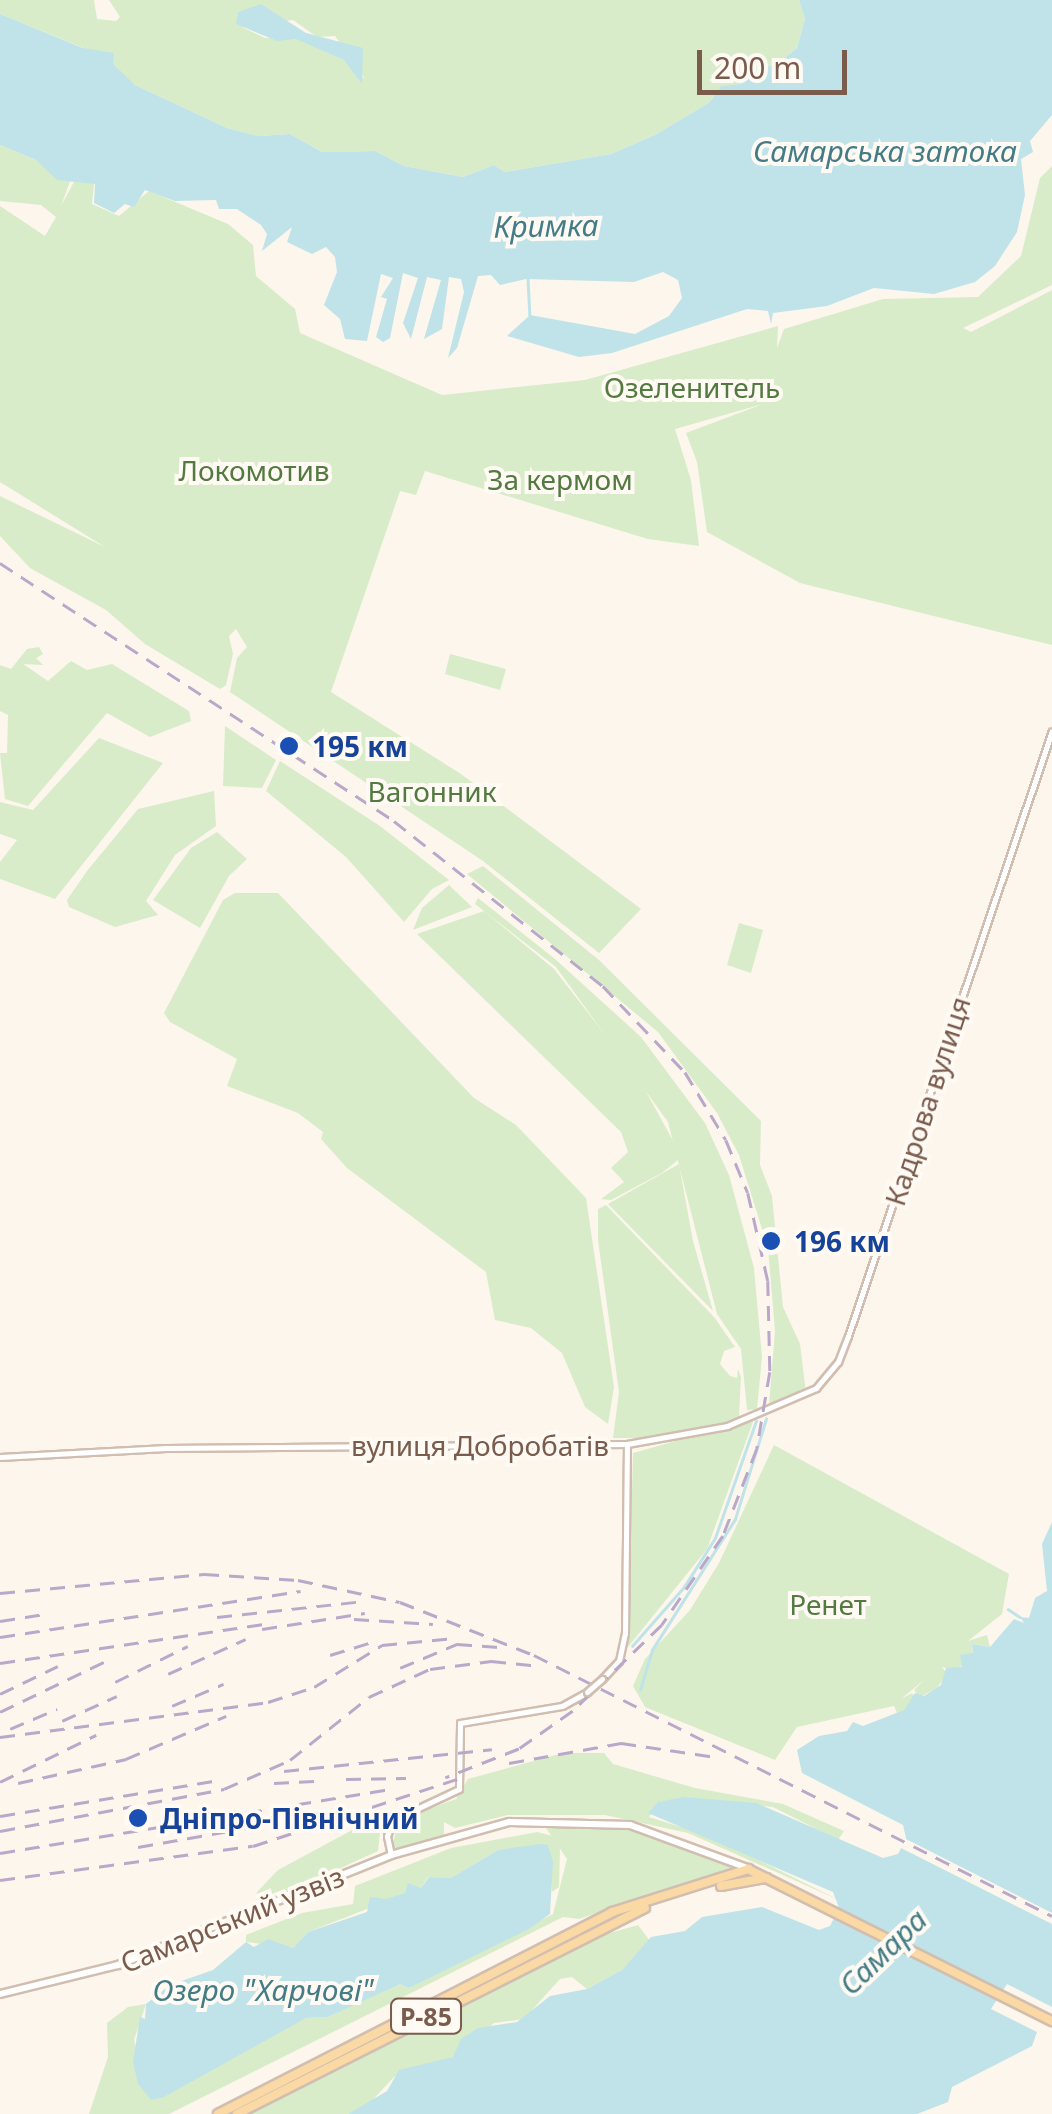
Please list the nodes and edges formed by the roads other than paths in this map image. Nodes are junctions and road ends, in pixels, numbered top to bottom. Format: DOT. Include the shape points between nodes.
graph roads {
  1 [pos="1052,731"];
  2 [pos="626,1444"];
  3 [pos="0,1457"];
  4 [pos="392,1855"];
  5 [pos="732,1861"];
  6 [pos="737,1873"];
  7 [pos="751,1873"];
  8 [pos="0,1994"];
  9 [pos="1052,2021"];
  10 [pos="218,2114"];
  11 [pos="236,2114"];
  1 -- 2 [label="street, Кадрова вулиця" via="838,1362 816,1388 791,1402 713,1430"];
  2 -- 3 [label="street, вулиця Добробатів"];
  2 -- 4 [label="street, вулиця Добробатів, bridge" via="624,1646 602,1680 553,1708 460,1723 459,1789 393,1820 387,1836"];
  4 -- 5 [label="main road, Самарський узвіз" via="492,1825 567,1819 656,1831"];
  4 -- 8 [label="main road, Самарський узвіз" via="157,1951"];
  5 -- 6 [label="main road"];
  5 -- 7 [label="main road, Самарський узвіз"];
  6 -- 7 [label="main road, Р-85"];
  6 -- 10 [label="main road, Р-85" via="588,1923"];
  7 -- 9 [label="main road, Р-85"];
  7 -- 11 [label="main road, Р-85" via="615,1919"];
}
